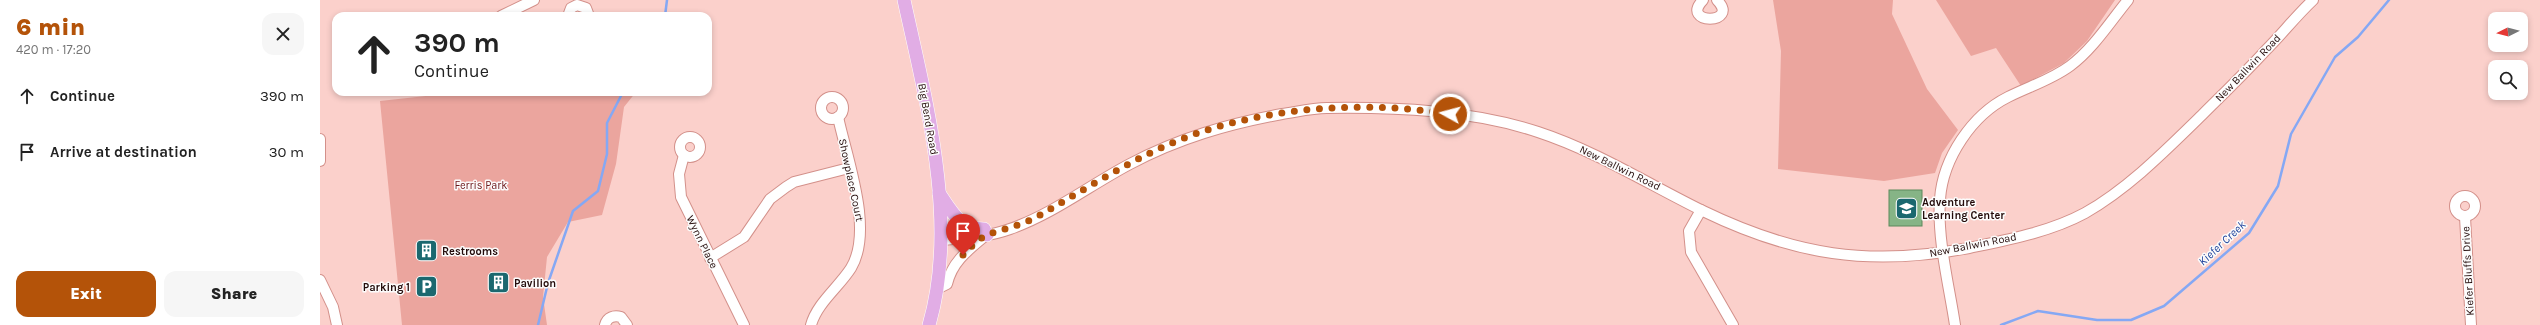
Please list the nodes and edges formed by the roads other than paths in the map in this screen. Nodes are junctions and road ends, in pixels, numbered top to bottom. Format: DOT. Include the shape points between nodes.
graph roads {
  1 [pos="534,0"];
  2 [pos="564,0"];
  3 [pos="904,0"];
  4 [pos="1717,0"];
  5 [pos="2128,0"];
  6 [pos="2313,0"];
  7 [pos="1698,2"];
  8 [pos="510,12"];
  9 [pos="570,12"];
  10 [pos="588,12"];
  11 [pos="838,117"];
  12 [pos="320,139"];
  13 [pos="684,155"];
  14 [pos="320,161"];
  15 [pos="849,168"];
  16 [pos="938,192"];
  17 [pos="1701,210"];
  18 [pos="2465,217"];
  19 [pos="987,235"];
  20 [pos="942,240"];
  21 [pos="1944,253"];
  22 [pos="710,258"];
  23 [pos="320,280"];
  24 [pos="938,288"];
  25 [pos="337,325"];
  26 [pos="605,325"];
  27 [pos="627,325"];
  28 [pos="744,325"];
  29 [pos="811,325"];
  30 [pos="930,325"];
  31 [pos="1733,325"];
  32 [pos="1955,325"];
  33 [pos="2471,325"];
  1 -- 8 [label="street"];
  2 -- 9 [label="street"];
  3 -- 16 [label="main road, Big Bend Road" via="932,130"];
  4 -- 7 [label="street" via="1721,12 1714,20 1703,18 1699,12"];
  5 -- 21 [label="street" via="2086,52 2072,65 1987,111 1963,138 1943,181 1940,200"];
  6 -- 21 [label="street, New Ballwin Road" via="2158,158 2113,194 2061,224 2034,233"];
  9 -- 10 [label="street" via="577,5 583,6"];
  11 -- 15 [label="street, Showplace Court"];
  12 -- 14 [label="street"];
  13 -- 22 [label="street, Wynn Place" via="679,174 681,197"];
  15 -- 22 [label="street" via="794,182 786,187 770,199 744,237"];
  15 -- 29 [label="street, Showplace Court" via="860,213 860,240 850,268 820,308"];
  16 -- 19 [label="main road" via="952,214 974,229 984,229"];
  16 -- 20 [label="main road, Big Bend Road"];
  17 -- 19 [label="street, New Ballwin Road" via="1571,144 1535,130 1437,112 1322,107 1234,123 1198,133 1130,163 1036,217 1010,229"];
  17 -- 21 [label="street, New Ballwin Road" via="1754,234 1802,249 1885,258"];
  17 -- 31 [label="street" via="1689,231 1690,252"];
  18 -- 33 [label="street, Kiefer Bluffs Drive"];
  19 -- 20 [label="street, New Ballwin Road"];
  19 -- 24 [label="street" via="960,257 947,284"];
  20 -- 24 [label="main road"];
  21 -- 32 [label="street"];
  22 -- 28 [label="street, Wynn Place"];
  23 -- 25 [label="street" via="333,307"];
  24 -- 30 [label="main road"];
  26 -- 27 [label="street" via="611,317 618,316 624,319"];
}
